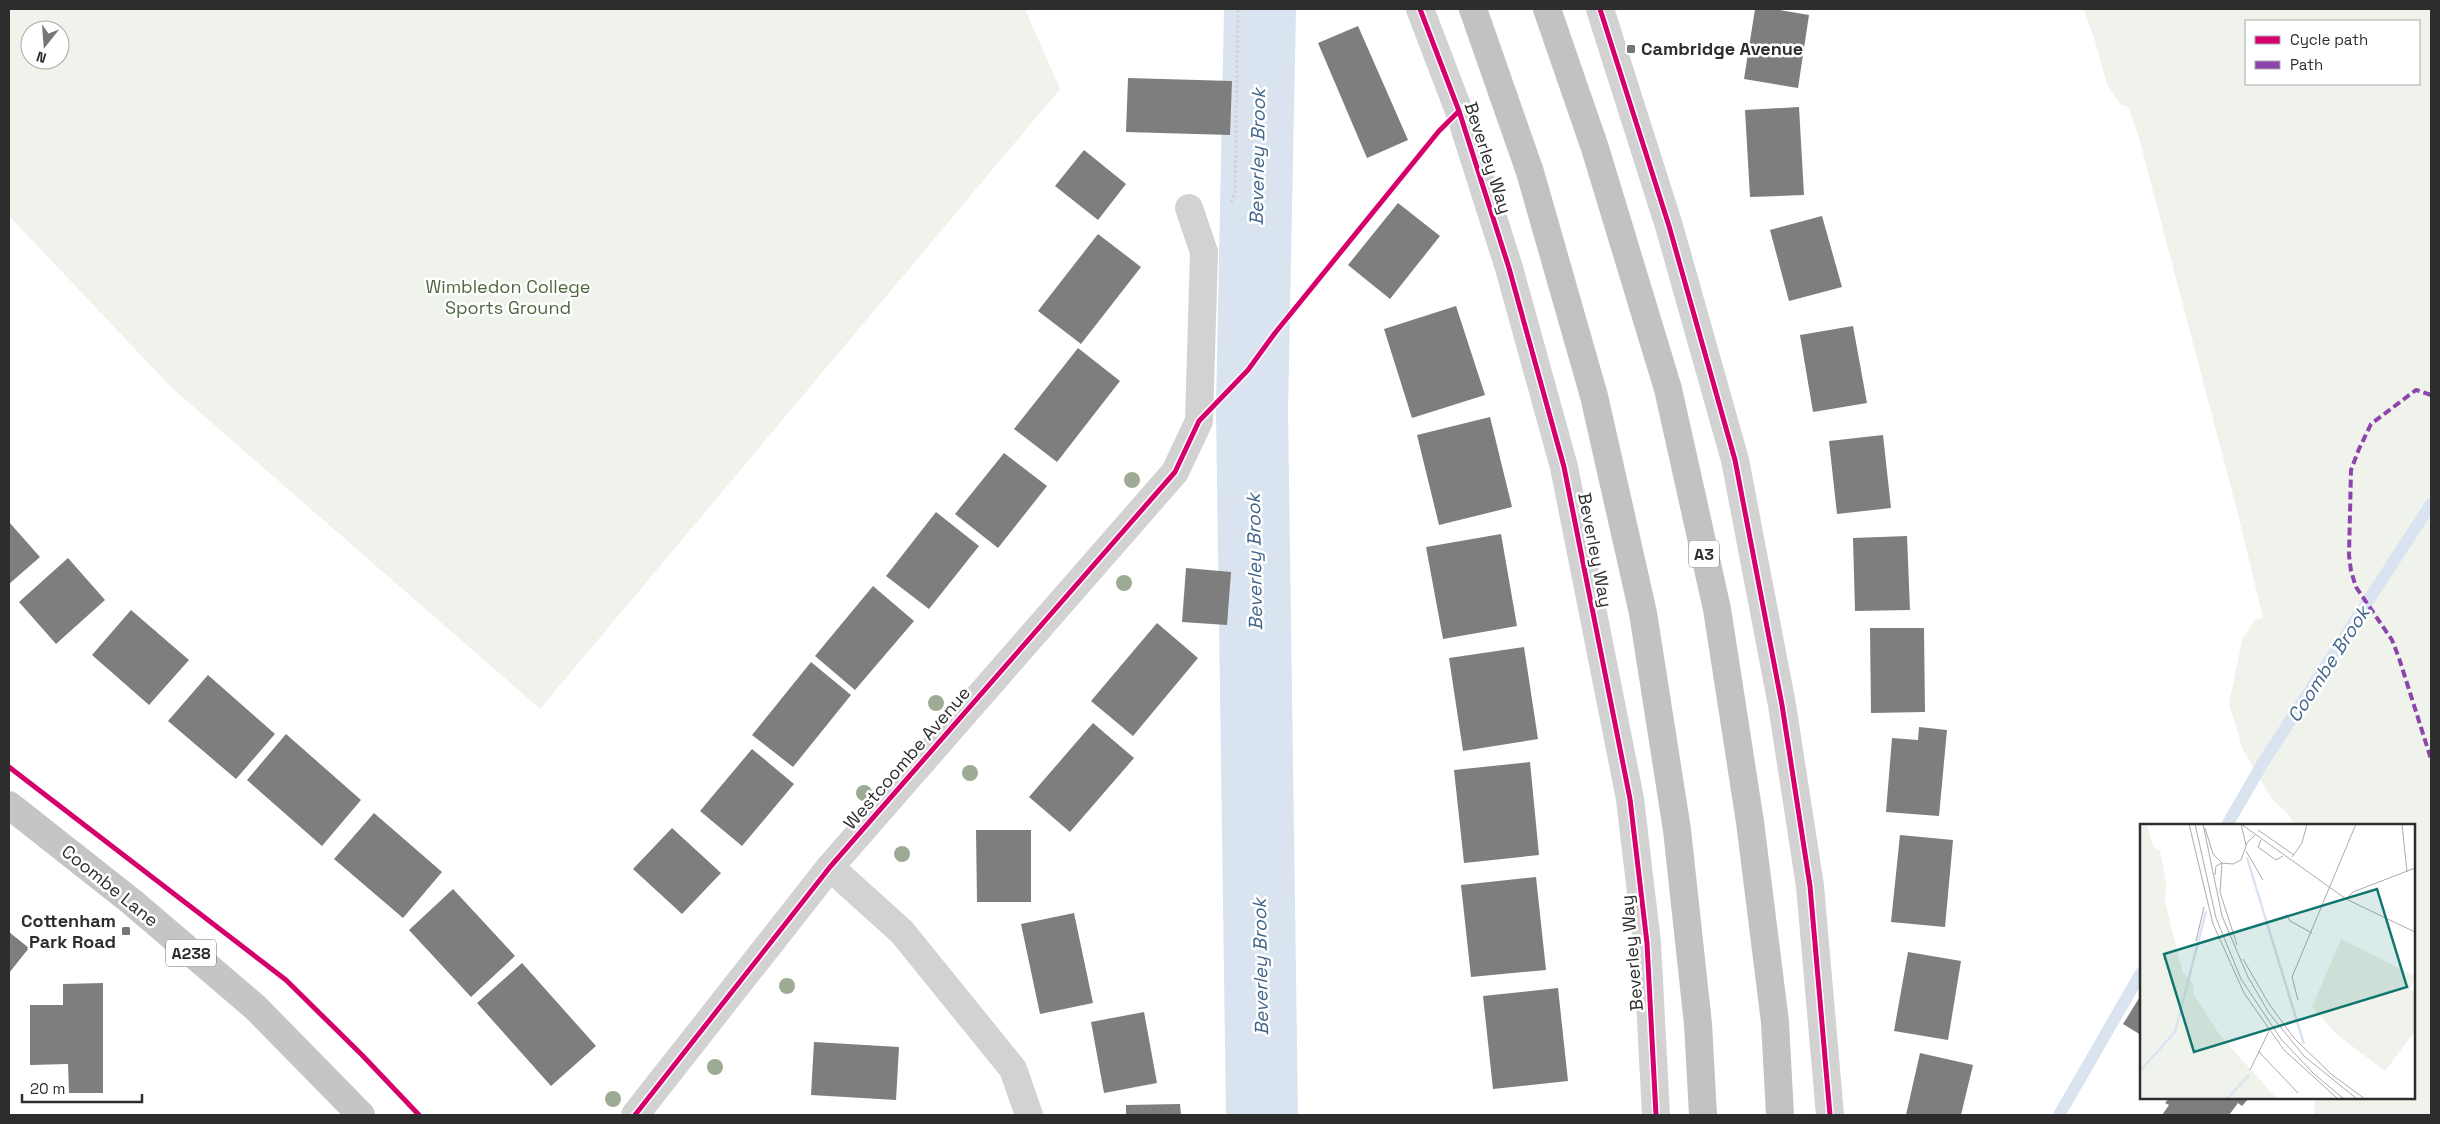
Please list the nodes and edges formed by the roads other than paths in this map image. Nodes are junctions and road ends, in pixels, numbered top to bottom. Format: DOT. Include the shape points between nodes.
graph roads {
  1 [pos="1420,9"];
  2 [pos="1473,9"];
  3 [pos="1547,9"];
  4 [pos="1600,9"];
  5 [pos="1189,208"];
  6 [pos="9,805"];
  7 [pos="830,867"];
  8 [pos="361,1115"];
  9 [pos="635,1115"];
  10 [pos="1029,1115"];
  11 [pos="1656,1115"];
  12 [pos="1703,1115"];
  13 [pos="1780,1115"];
  14 [pos="1830,1115"];
  1 -- 11 [label="street, Beverley Way" via="1459,111 1508,268 1564,467 1630,799 1647,943"];
  2 -- 12 [label="highway, Beverley Way" via="1530,172 1591,387 1643,613 1677,830 1698,1024"];
  3 -- 13 [label="highway, A3" via="1595,148 1668,389 1716,610 1751,831 1775,1022"];
  4 -- 14 [label="street" via="1670,226 1735,460 1782,705 1809,877"];
  5 -- 7 [label="street, Westcoombe Avenue" via="1204,252 1199,421 1175,472"];
  6 -- 8 [label="main road, Coombe Lane / A238" via="132,902 256,1008"];
  7 -- 9 [label="street, Westcoombe Avenue"];
  7 -- 10 [label="street" via="902,932 1013,1069"];
}
